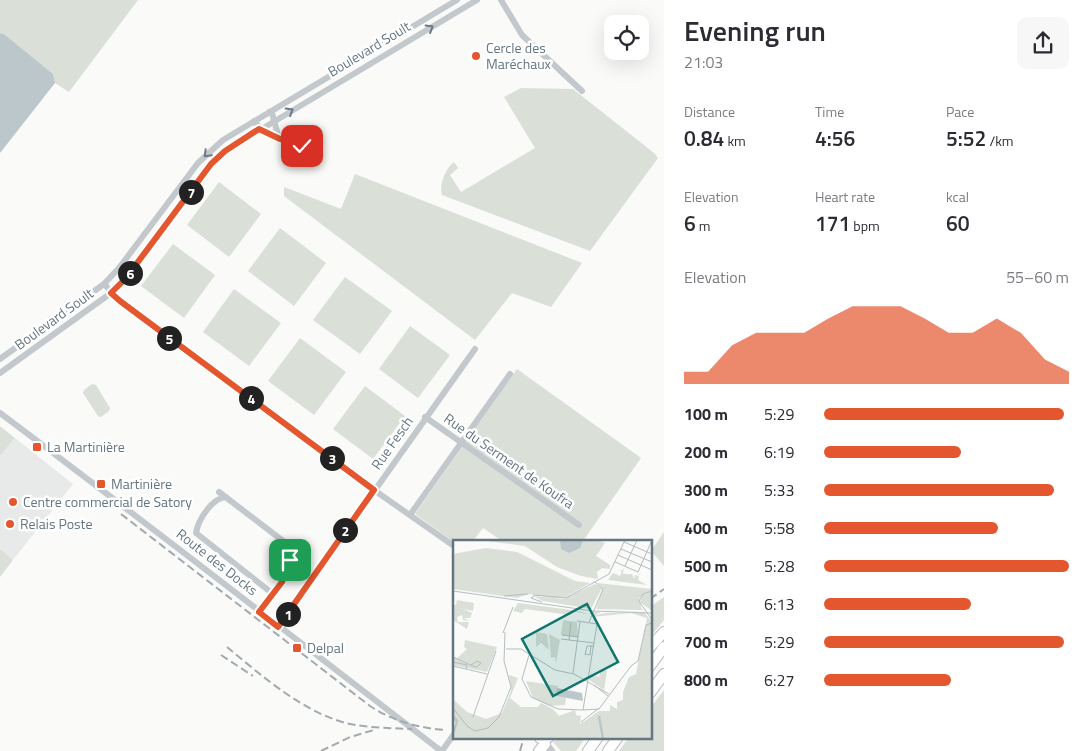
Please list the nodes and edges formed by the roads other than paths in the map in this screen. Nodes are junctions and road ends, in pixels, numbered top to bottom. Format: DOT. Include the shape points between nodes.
graph roads {
  1 [pos="457,0"];
  2 [pos="477,0"];
  3 [pos="501,0"];
  4 [pos="582,91"];
  5 [pos="269,112"];
  6 [pos="275,120"];
  7 [pos="254,121"];
  8 [pos="259,129"];
  9 [pos="280,139"];
  10 [pos="302,146"];
  11 [pos="143,236"];
  12 [pos="152,243"];
  13 [pos="104,284"];
  14 [pos="111,293"];
  15 [pos="475,349"];
  16 [pos="0,359"];
  17 [pos="0,373"];
  18 [pos="510,374"];
  19 [pos="0,413"];
  20 [pos="425,417"];
  21 [pos="461,443"];
  22 [pos="374,490"];
  23 [pos="219,492"];
  24 [pos="226,497"];
  25 [pos="410,515"];
  26 [pos="579,525"];
  27 [pos="453,545"];
  28 [pos="274,594"];
  29 [pos="259,612"];
  30 [pos="278,627"];
  31 [pos="664,632"];
  32 [pos="652,645"];
  33 [pos="664,647"];
  34 [pos="652,663"];
  35 [pos="664,674"];
  36 [pos="652,690"];
  37 [pos="453,735"];
  38 [pos="597,738"];
  39 [pos="617,738"];
  40 [pos="441,751"];
  41 [pos="588,751"];
  42 [pos="608,751"];
  1 -- 5 [label="street, Boulevard Soult"];
  6 -- 2 [label="street, Boulevard Soult, one-way"];
  3 -- 4 [label="street" via="522,35"];
  5 -- 6 [label="street"];
  5 -- 7 [label="street, Boulevard Soult"];
  6 -- 8 [label="street, Boulevard Soult"];
  6 -- 9 [label="street"];
  7 -- 8 [label="street"];
  7 -- 11 [label="street, Boulevard Soult, one-way" via="209,151"];
  8 -- 9 [label="street"];
  8 -- 12 [label="street, Boulevard Soult" via="211,164"];
  9 -- 10 [label="street"];
  11 -- 12 [label="street"];
  11 -- 13 [label="street, Boulevard Soult"];
  12 -- 14 [label="street, Boulevard Soult"];
  13 -- 14 [label="street"];
  13 -- 16 [label="street, Boulevard Soult"];
  14 -- 17 [label="street, Boulevard Soult"];
  14 -- 22 [label="street"];
  15 -- 20 [label="street, Rue Fesch"];
  18 -- 21 [label="street"];
  19 -- 29 [label="street, Route des Docks"];
  20 -- 21 [label="street, Rue du Serment de Koufra"];
  20 -- 22 [label="street, Rue Fesch"];
  21 -- 25 [label="street"];
  21 -- 26 [label="street, Rue du Serment de Koufra"];
  22 -- 25 [label="street"];
  22 -- 30 [label="street, Rue Fesch"];
  23 -- 24 [label="street"];
  24 -- 28 [label="street" via="290,549 290,560"];
  24 -- 28 [label="street" via="219,499 203,514 196,533"];
  25 -- 27 [label="street"];
  28 -- 29 [label="street"];
  29 -- 30 [label="street, Route des Docks"];
  30 -- 40 [label="street, Route des Docks"];
  31 -- 32 [label="highway"];
  33 -- 34 [label="highway"];
  35 -- 36 [label="highway"];
  37 -- 40 [label="street"];
  38 -- 41 [label="highway"];
  39 -- 42 [label="highway"];
}
